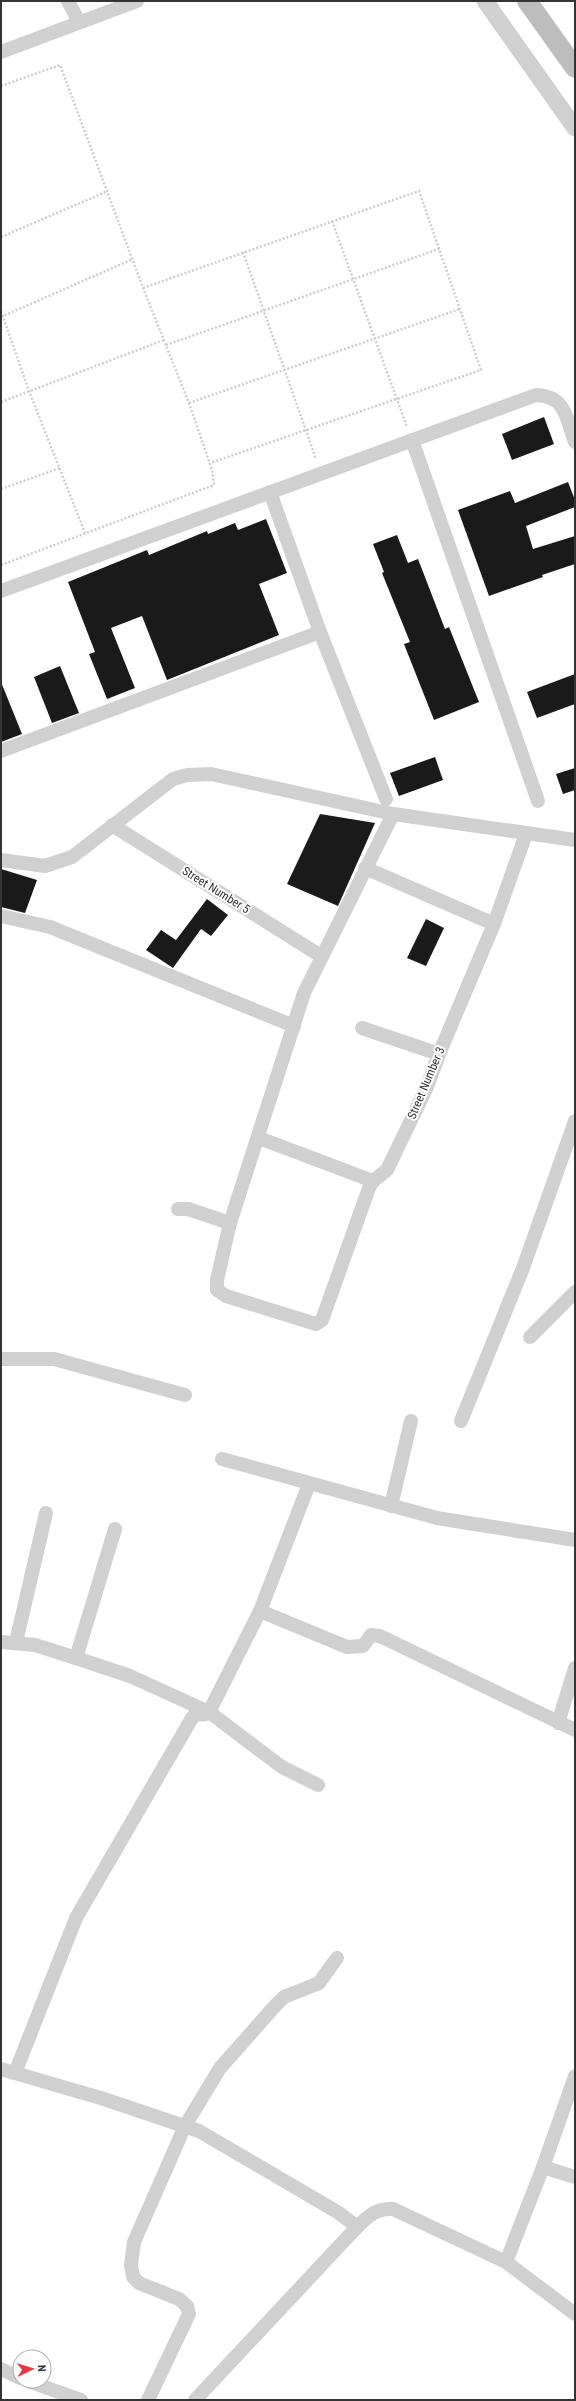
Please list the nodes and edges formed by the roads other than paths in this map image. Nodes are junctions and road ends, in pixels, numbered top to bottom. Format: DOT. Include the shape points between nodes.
graph roads {
  1 [pos="68,1"];
  2 [pos="137,1"];
  3 [pos="486,1"];
  4 [pos="527,1"];
  5 [pos="79,22"];
  6 [pos="1,52"];
  7 [pos="575,68"];
  8 [pos="575,128"];
  9 [pos="412,440"];
  10 [pos="575,442"];
  11 [pos="270,492"];
  12 [pos="1,591"];
  13 [pos="320,632"];
  14 [pos="1,751"];
  15 [pos="386,799"];
  16 [pos="538,801"];
  17 [pos="393,814"];
  18 [pos="112,825"];
  19 [pos="526,834"];
  20 [pos="575,840"];
  21 [pos="1,860"];
  22 [pos="365,868"];
  23 [pos="1,916"];
  24 [pos="494,924"];
  25 [pos="321,956"];
  26 [pos="294,1026"];
  27 [pos="362,1028"];
  28 [pos="439,1054"];
  29 [pos="575,1121"];
  30 [pos="259,1138"];
  31 [pos="373,1181"];
  32 [pos="178,1209"];
  33 [pos="230,1222"];
  34 [pos="575,1292"];
  35 [pos="530,1337"];
  36 [pos="1,1359"];
  37 [pos="185,1395"];
  38 [pos="411,1421"];
  39 [pos="461,1421"];
  40 [pos="222,1459"];
  41 [pos="309,1484"];
  42 [pos="391,1506"];
  43 [pos="46,1513"];
  44 [pos="115,1529"];
  45 [pos="575,1540"];
  46 [pos="260,1611"];
  47 [pos="1,1642"];
  48 [pos="16,1642"];
  49 [pos="76,1658"];
  50 [pos="575,1668"];
  51 [pos="209,1712"];
  52 [pos="558,1723"];
  53 [pos="575,1730"];
  54 [pos="318,1785"];
  55 [pos="337,1958"];
  56 [pos="1,2069"];
  57 [pos="15,2073"];
  58 [pos="575,2076"];
  59 [pos="185,2126"];
  60 [pos="543,2167"];
  61 [pos="575,2177"];
  62 [pos="357,2227"];
  63 [pos="506,2262"];
  64 [pos="575,2314"];
  65 [pos="1,2369"];
  66 [pos="12,2374"];
  67 [pos="50,2389"];
  68 [pos="81,2400"];
  69 [pos="148,2400"];
  70 [pos="195,2400"];
  1 -- 5 [label="street"];
  2 -- 5 [label="street"];
  3 -- 8 [label="street"];
  4 -- 7 [label="main road"];
  5 -- 6 [label="street"];
  9 -- 10 [label="street" via="536,395 549,396 561,404"];
  9 -- 11 [label="street"];
  9 -- 16 [label="street"];
  11 -- 12 [label="street"];
  11 -- 13 [label="street"];
  13 -- 14 [label="street"];
  13 -- 15 [label="street"];
  17 -- 18 [label="street" via="211,774 187,775 173,779"];
  17 -- 19 [label="street"];
  17 -- 22 [label="street"];
  18 -- 21 [label="street" via="72,857 45,866"];
  18 -- 25 [label="street, Street Number 5"];
  19 -- 20 [label="street"];
  19 -- 24 [label="street, Street Number 3"];
  22 -- 24 [label="street"];
  22 -- 25 [label="street"];
  23 -- 26 [label="street" via="50,927"];
  24 -- 28 [label="street, Street Number 3"];
  25 -- 26 [label="street" via="304,993"];
  26 -- 30 [label="street"];
  27 -- 28 [label="street"];
  28 -- 31 [label="street, Street Number 3" via="427,1087 387,1170"];
  29 -- 39 [label="street" via="523,1268"];
  30 -- 31 [label="street"];
  30 -- 33 [label="street"];
  31 -- 33 [label="street, Street Number 3" via="322,1320 316,1324 226,1296 217,1290 216,1280"];
  32 -- 33 [label="street" via="188,1209"];
  34 -- 35 [label="street"];
  36 -- 37 [label="street" via="54,1359"];
  38 -- 42 [label="street"];
  40 -- 41 [label="street"];
  41 -- 42 [label="street"];
  41 -- 46 [label="street"];
  42 -- 45 [label="street" via="437,1518"];
  43 -- 48 [label="street"];
  44 -- 49 [label="street"];
  46 -- 51 [label="street"];
  46 -- 52 [label="street" via="348,1647 363,1646 371,1635 380,1636"];
  47 -- 48 [label="street"];
  48 -- 49 [label="street"];
  49 -- 51 [label="street" via="130,1676"];
  50 -- 52 [label="street"];
  51 -- 54 [label="street" via="282,1767"];
  51 -- 57 [label="street" via="192,1718 76,1918"];
  52 -- 53 [label="street"];
  55 -- 59 [label="street" via="319,1983 284,1997 275,2006 220,2068"];
  56 -- 57 [label="street"];
  57 -- 59 [label="street"];
  58 -- 60 [label="street"];
  59 -- 62 [label="street" via="339,2212"];
  59 -- 69 [label="street" via="134,2242 131,2265 133,2277 139,2283 179,2299 188,2306 189,2314"];
  60 -- 61 [label="street"];
  60 -- 63 [label="street"];
  62 -- 63 [label="street" via="371,2213 382,2208 393,2209"];
  62 -- 70 [label="street"];
  63 -- 64 [label="street"];
  65 -- 66 [label="street"];
  67 -- 68 [label="street"];
}
